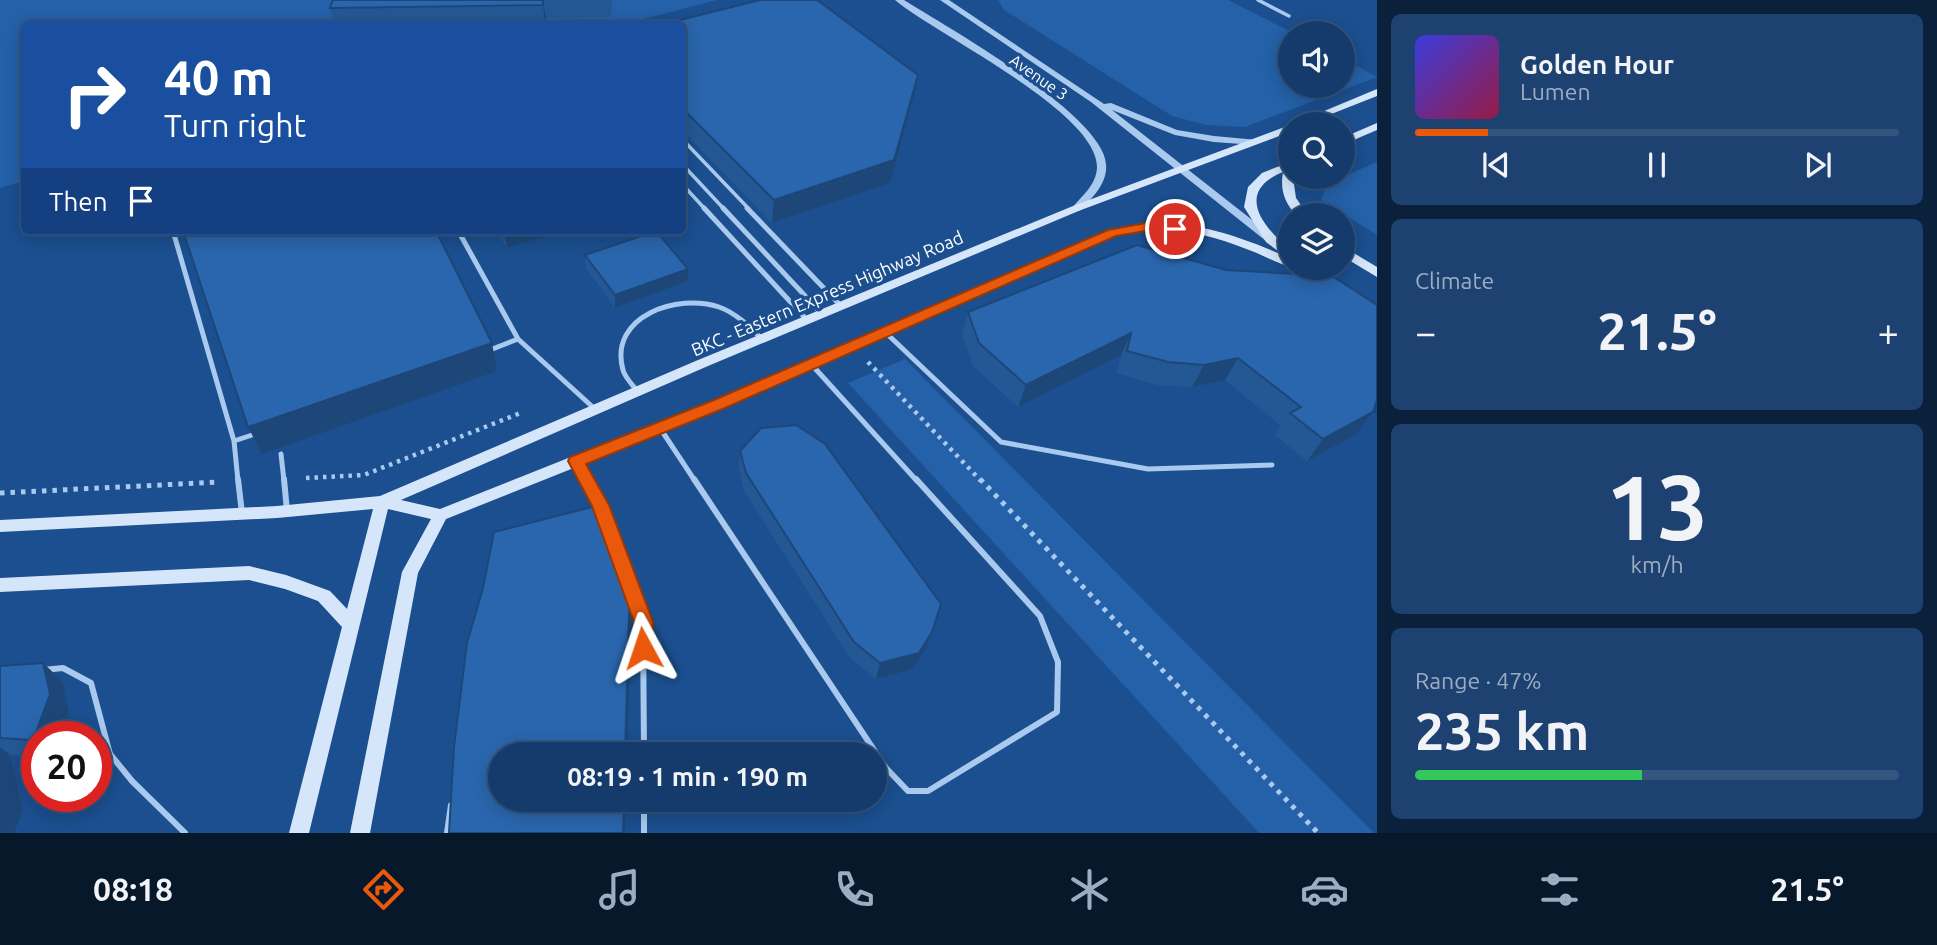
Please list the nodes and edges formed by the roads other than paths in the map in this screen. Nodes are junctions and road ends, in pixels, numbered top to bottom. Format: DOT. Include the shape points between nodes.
graph roads {
  1 [pos="900,0"];
  2 [pos="944,0"];
  3 [pos="1258,0"];
  4 [pos="1289,16"];
  5 [pos="1377,92"];
  6 [pos="1094,100"];
  7 [pos="1328,112"];
  8 [pos="1377,127"];
  9 [pos="1278,133"];
  10 [pos="1355,136"];
  11 [pos="1255,142"];
  12 [pos="686,143"];
  13 [pos="686,168"];
  14 [pos="1180,169"];
  15 [pos="1278,170"];
  16 [pos="686,188"];
  17 [pos="744,196"];
  18 [pos="737,198"];
  19 [pos="1077,208"];
  20 [pos="174,235"];
  21 [pos="461,235"];
  22 [pos="1270,239"];
  23 [pos="1278,245"];
  24 [pos="1278,258"];
  25 [pos="1355,259"];
  26 [pos="1377,273"];
  27 [pos="1323,280"];
  28 [pos="1345,295"];
  29 [pos="841,306"];
  30 [pos="822,314"];
  31 [pos="807,320"];
  32 [pos="885,332"];
  33 [pos="762,338"];
  34 [pos="519,339"];
  35 [pos="489,350"];
  36 [pos="811,365"];
  37 [pos="638,392"];
  38 [pos="596,410"];
  39 [pos="660,428"];
  40 [pos="252,435"];
  41 [pos="234,440"];
  42 [pos="281,454"];
  43 [pos="576,461"];
  44 [pos="1272,465"];
  45 [pos="382,502"];
  46 [pos="287,511"];
  47 [pos="604,513"];
  48 [pos="242,514"];
  49 [pos="441,515"];
  50 [pos="591,517"];
  51 [pos="0,526"];
  52 [pos="617,549"];
  53 [pos="625,573"];
  54 [pos="0,585"];
  55 [pos="350,624"];
  56 [pos="38,670"];
  57 [pos="644,742"];
  58 [pos="453,792"];
  59 [pos="644,812"];
  60 [pos="185,833"];
  61 [pos="299,833"];
  62 [pos="360,833"];
  63 [pos="447,833"];
  64 [pos="644,833"];
  1 -- 19 [label="street, Avenue 3" via="1058,104 1085,131 1101,159 1098,185"];
  2 -- 6 [label="street"];
  3 -- 4 [label="lane"];
  5 -- 7 [label="main road"];
  6 -- 11 [label="street" via="1175,132"];
  6 -- 14 [label="street"];
  8 -- 10 [label="main road"];
  9 -- 11 [label="main road, BKC - Eastern Express Highway Road"];
  11 -- 14 [label="main road, BKC - Eastern Express Highway Road"];
  12 -- 18 [label="lane"];
  13 -- 30 [label="lane"];
  14 -- 19 [label="main road, BKC - Eastern Express Highway Road"];
  14 -- 22 [label="street"];
  15 -- 22 [label="main road" via="1252,188 1250,207"];
  16 -- 31 [label="lane"];
  17 -- 18 [label="lane"];
  18 -- 29 [label="lane"];
  19 -- 29 [label="main road, BKC - Eastern Express Highway Road"];
  20 -- 41 [label="lane"];
  21 -- 34 [label="lane"];
  22 -- 23 [label="main road"];
  24 -- 32 [label="main road" via="1200,231 1151,226 1112,233"];
  25 -- 26 [label="main road"];
  27 -- 28 [label="main road"];
  29 -- 30 [label="main road, BKC - Eastern Express Highway Road"];
  30 -- 31 [label="main road, BKC - Eastern Express Highway Road"];
  31 -- 33 [label="main road, BKC - Eastern Express Highway Road"];
  32 -- 36 [label="main road"];
  32 -- 44 [label="lane" via="1001,442 1148,469"];
  33 -- 37 [label="main road, BKC - Eastern Express Highway Road"];
  33 -- 37 [label="lane" via="745,322 717,307 688,301 663,306 626,331 620,353 623,372"];
  34 -- 35 [label="lane"];
  34 -- 38 [label="lane"];
  36 -- 39 [label="main road"];
  36 -- 39 [label="lane" via="1040,616 1058,654 1057,712 928,791 908,790 886,768"];
  37 -- 38 [label="main road, BKC - Eastern Express Highway Road"];
  38 -- 45 [label="main road, BKC - Eastern Express Highway Road"];
  39 -- 43 [label="main road"];
  40 -- 41 [label="lane"];
  41 -- 48 [label="lane"];
  42 -- 46 [label="lane"];
  43 -- 47 [label="lane"];
  43 -- 49 [label="main road"];
  45 -- 46 [label="main road"];
  45 -- 49 [label="main road"];
  45 -- 55 [label="main road"];
  46 -- 48 [label="main road"];
  47 -- 50 [label="lane"];
  47 -- 52 [label="lane"];
  48 -- 51 [label="main road"];
  49 -- 62 [label="main road" via="410,572"];
  53 -- 57 [label="lane" via="643,622"];
  54 -- 55 [label="main road" via="249,573 324,596"];
  55 -- 61 [label="main road"];
  56 -- 60 [label="lane" via="63,668 92,682 110,754"];
  58 -- 63 [label="lane"];
  59 -- 64 [label="lane"];
}
